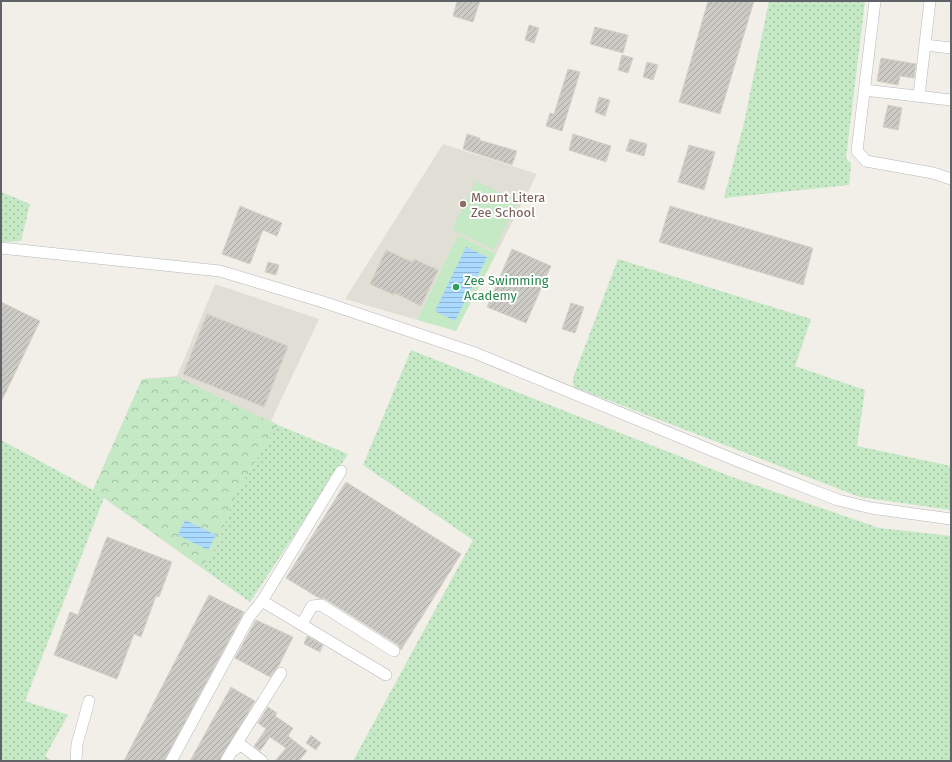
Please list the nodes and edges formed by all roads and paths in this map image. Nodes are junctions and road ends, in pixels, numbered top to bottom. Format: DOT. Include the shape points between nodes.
graph roads {
  1 [pos="875,1"];
  2 [pos="930,1"];
  3 [pos="925,45"];
  4 [pos="951,48"];
  5 [pos="864,90"];
  6 [pos="918,96"];
  7 [pos="951,100"];
  8 [pos="951,179"];
  9 [pos="1,248"];
  10 [pos="341,471"];
  11 [pos="951,519"];
  12 [pos="262,601"];
  13 [pos="302,624"];
  14 [pos="394,651"];
  15 [pos="281,673"];
  16 [pos="386,675"];
  17 [pos="89,701"];
  18 [pos="228,757"];
  19 [pos="175,759"];
  20 [pos="76,761"];
  21 [pos="262,761"];
  1 -- 5 [label="street"];
  2 -- 3 [label="street"];
  3 -- 4 [label="street"];
  3 -- 6 [label="street"];
  5 -- 6 [label="street"];
  5 -- 8 [label="street" via="857,151 866,161"];
  6 -- 7 [label="street"];
  9 -- 11 [label="street" via="220,271 320,301 475,353 838,500 870,508"];
  10 -- 12 [label="street"];
  12 -- 13 [label="street"];
  12 -- 19 [label="street" via="249,617"];
  13 -- 14 [label="street" via="312,606 321,605"];
  13 -- 16 [label="street"];
  15 -- 18 [label="street"];
  17 -- 20 [label="street" via="77,744"];
  18 -- 21 [label="street" via="241,745"];
}
